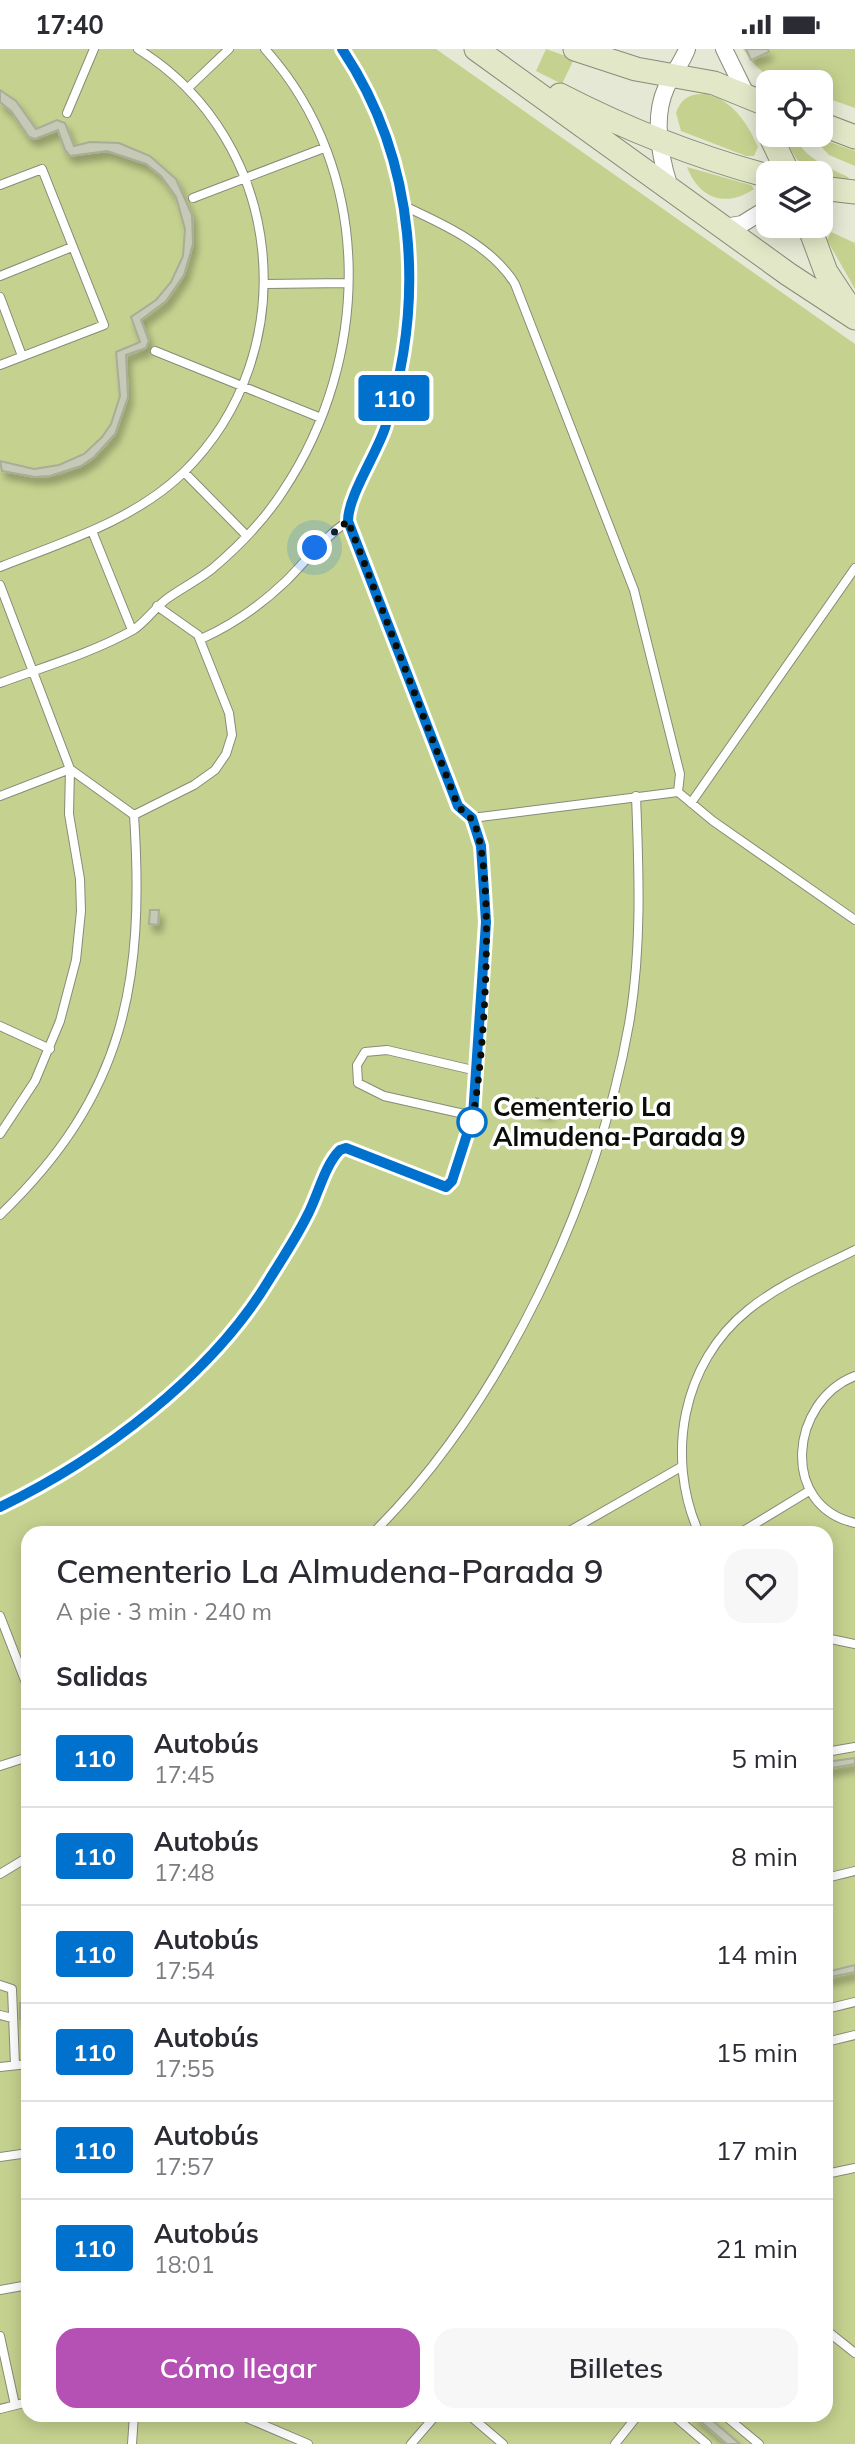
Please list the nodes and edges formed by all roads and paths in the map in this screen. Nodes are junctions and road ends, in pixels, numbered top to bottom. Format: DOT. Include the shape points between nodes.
graph roads {
  1 [pos="94,49"];
  2 [pos="138,49"];
  3 [pos="229,49"];
  4 [pos="265,49"];
  5 [pos="342,49"];
  6 [pos="575,49"];
  7 [pos="687,49"];
  8 [pos="724,49"];
  9 [pos="486,55"];
  10 [pos="673,75"];
  11 [pos="188,88"];
  12 [pos="756,98"];
  13 [pos="756,100"];
  14 [pos="67,113"];
  15 [pos="833,129"];
  16 [pos="855,137"];
  17 [pos="660,140"];
  18 [pos="324,148"];
  19 [pos="756,173"];
  20 [pos="244,177"];
  21 [pos="0,185"];
  22 [pos="670,188"];
  23 [pos="833,189"];
  24 [pos="855,192"];
  25 [pos="193,198"];
  26 [pos="404,206"];
  27 [pos="756,215"];
  28 [pos="725,227"];
  29 [pos="814,238"];
  30 [pos="72,247"];
  31 [pos="0,276"];
  32 [pos="347,283"];
  33 [pos="265,284"];
  34 [pos="0,297"];
  35 [pos="855,315"];
  36 [pos="155,351"];
  37 [pos="22,356"];
  38 [pos="0,365"];
  39 [pos="243,385"];
  40 [pos="321,418"];
  41 [pos="184,472"];
  42 [pos="348,521"];
  43 [pos="92,531"];
  44 [pos="246,535"];
  45 [pos="0,567"];
  46 [pos="855,568"];
  47 [pos="0,585"];
  48 [pos="157,605"];
  49 [pos="132,630"];
  50 [pos="201,639"];
  51 [pos="33,671"];
  52 [pos="0,683"];
  53 [pos="70,769"];
  54 [pos="678,792"];
  55 [pos="0,796"];
  56 [pos="636,796"];
  57 [pos="691,803"];
  58 [pos="134,815"];
  59 [pos="472,818"];
  60 [pos="855,920"];
  61 [pos="0,1026"];
  62 [pos="50,1049"];
  63 [pos="477,1071"];
  64 [pos="473,1116"];
  65 [pos="0,1134"];
  66 [pos="0,1215"];
  67 [pos="855,1250"];
  68 [pos="855,1376"];
  69 [pos="681,1467"];
  70 [pos="809,1490"];
  71 [pos="0,1507"];
  72 [pos="855,1523"];
  73 [pos="380,1526"];
  74 [pos="578,1526"];
  75 [pos="696,1526"];
  76 [pos="751,1526"];
  77 [pos="0,1616"];
  78 [pos="833,1639"];
  79 [pos="855,1644"];
  80 [pos="21,1670"];
  81 [pos="855,1747"];
  82 [pos="833,1751"];
  83 [pos="21,1759"];
  84 [pos="0,1766"];
  85 [pos="21,1861"];
  86 [pos="855,1871"];
  87 [pos="0,1874"];
  88 [pos="833,1876"];
  89 [pos="0,1985"];
  90 [pos="855,2002"];
  91 [pos="833,2007"];
  92 [pos="0,2015"];
  93 [pos="12,2018"];
  94 [pos="855,2035"];
  95 [pos="833,2040"];
  96 [pos="15,2065"];
  97 [pos="21,2065"];
  98 [pos="0,2067"];
  99 [pos="21,2155"];
  100 [pos="0,2157"];
  101 [pos="855,2168"];
  102 [pos="833,2173"];
  103 [pos="21,2286"];
  104 [pos="0,2290"];
  105 [pos="0,2336"];
  106 [pos="833,2336"];
  107 [pos="855,2353"];
  108 [pos="21,2404"];
  109 [pos="15,2405"];
  110 [pos="0,2409"];
  111 [pos="134,2422"];
  112 [pos="267,2422"];
  113 [pos="430,2422"];
  114 [pos="477,2422"];
  115 [pos="632,2422"];
  116 [pos="681,2422"];
  117 [pos="732,2422"];
  118 [pos="132,2444"];
  119 [pos="308,2444"];
  120 [pos="411,2444"];
  121 [pos="503,2444"];
  122 [pos="615,2444"];
  123 [pos="707,2444"];
  124 [pos="759,2444"];
  1 -- 14 [label="lane"];
  2 -- 11 [label="lane"];
  3 -- 11 [label="lane"];
  4 -- 18 [label="lane" via="303,102"];
  5 -- 26 [label="lane" via="382,126"];
  6 -- 10 [label="street" via="636,69"];
  7 -- 10 [label="street"];
  8 -- 12 [label="street"];
  9 -- 17 [label="street" via="581,106"];
  9 -- 22 [label="street"];
  10 -- 13 [label="street" via="714,83"];
  10 -- 17 [label="street" via="664,93"];
  11 -- 20 [label="lane" via="227,140"];
  15 -- 16 [label="street"];
  17 -- 19 [label="street"];
  17 -- 22 [label="street"];
  18 -- 20 [label="lane"];
  18 -- 32 [label="lane" via="340,188 348,234"];
  20 -- 25 [label="lane"];
  20 -- 33 [label="lane" via="264,251"];
  21 -- 30 [label="lane" via="42,169"];
  22 -- 28 [label="street"];
  23 -- 24 [label="street"];
  26 -- 42 [label="lane" via="411,262 406,345 385,429 348,508"];
  26 -- 54 [label="lane" via="438,221 497,261 515,284 635,590 680,774"];
  27 -- 28 [label="street"];
  28 -- 35 [label="street"];
  29 -- 35 [label="street" via="830,280"];
  30 -- 31 [label="lane"];
  30 -- 37 [label="lane" via="104,325"];
  32 -- 33 [label="lane"];
  32 -- 40 [label="lane" via="348,319 339,373"];
  33 -- 39 [label="lane" via="255,350"];
  34 -- 37 [label="lane"];
  36 -- 39 [label="lane"];
  37 -- 38 [label="lane"];
  39 -- 40 [label="lane"];
  39 -- 41 [label="lane" via="228,415"];
  40 -- 44 [label="lane" via="282,492"];
  41 -- 43 [label="lane" via="126,514"];
  41 -- 44 [label="lane"];
  42 -- 50 [label="lane" via="329,533 267,596 230,625"];
  42 -- 59 [label="lane" via="458,806"];
  43 -- 45 [label="lane"];
  43 -- 49 [label="lane"];
  44 -- 48 [label="lane" via="211,569"];
  46 -- 57 [label="lane"];
  47 -- 51 [label="lane"];
  48 -- 49 [label="lane"];
  48 -- 50 [label="lane"];
  49 -- 51 [label="lane"];
  50 -- 58 [label="lane" via="229,713 232,735 226,754 206,778"];
  51 -- 52 [label="lane"];
  51 -- 53 [label="lane"];
  53 -- 55 [label="lane"];
  53 -- 58 [label="lane"];
  53 -- 62 [label="lane" via="69,814 80,879 80,911 76,960"];
  54 -- 56 [label="lane"];
  54 -- 57 [label="lane"];
  56 -- 59 [label="lane"];
  56 -- 73 [label="lane" via="637,934 630,1019 588,1176 540,1291 504,1359 458,1430 401,1506"];
  57 -- 60 [label="lane"];
  58 -- 66 [label="lane" via="139,882 135,955 108,1063 65,1142"];
  59 -- 63 [label="lane" via="481,846 486,922"];
  61 -- 62 [label="lane"];
  62 -- 65 [label="lane" via="19,1109"];
  63 -- 64 [label="lane"];
  63 -- 64 [label="lane" via="387,1050 365,1052 357,1065 358,1083 384,1097"];
  64 -- 71 [label="lane" via="446,1187 346,1148 340,1150 267,1284 218,1347 160,1403 101,1447"];
  67 -- 69 [label="lane" via="761,1299 710,1350 684,1420"];
  68 -- 70 [label="lane" via="830,1390 809,1417 801,1455"];
  69 -- 74 [label="lane"];
  69 -- 75 [label="lane"];
  70 -- 72 [label="lane" via="830,1513"];
  70 -- 76 [label="lane"];
  77 -- 80 [label="lane"];
  78 -- 79 [label="lane"];
  81 -- 82 [label="lane"];
  83 -- 84 [label="lane"];
  85 -- 87 [label="lane"];
  86 -- 88 [label="lane"];
  89 -- 93 [label="lane" via="12,1989"];
  90 -- 91 [label="lane"];
  92 -- 93 [label="lane"];
  93 -- 96 [label="lane"];
  94 -- 95 [label="lane"];
  96 -- 97 [label="lane"];
  96 -- 98 [label="lane"];
  99 -- 100 [label="lane"];
  101 -- 102 [label="lane"];
  103 -- 104 [label="lane"];
  105 -- 109 [label="lane"];
  106 -- 107 [label="lane"];
  108 -- 109 [label="lane"];
  109 -- 110 [label="lane"];
  111 -- 118 [label="lane"];
  112 -- 119 [label="lane"];
  113 -- 120 [label="lane"];
  114 -- 121 [label="lane"];
  115 -- 122 [label="lane"];
  116 -- 123 [label="lane"];
  117 -- 124 [label="lane"];
}
